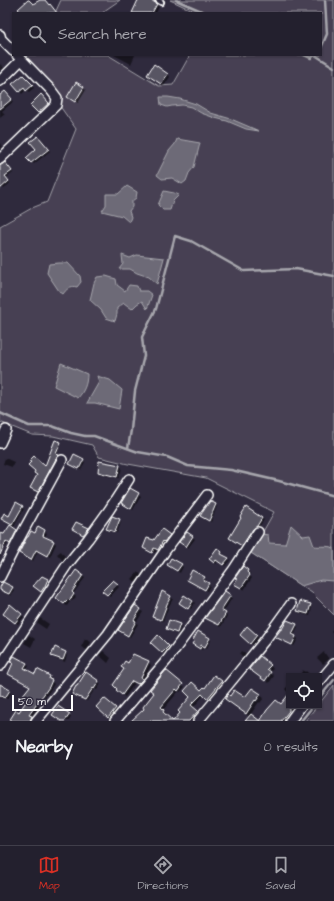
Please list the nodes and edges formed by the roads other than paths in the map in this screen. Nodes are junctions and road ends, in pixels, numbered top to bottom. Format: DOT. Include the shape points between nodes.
graph roads {
  1 [pos="0,35"];
  2 [pos="12,50"];
  3 [pos="19,57"];
  4 [pos="0,81"];
  5 [pos="0,159"];
  6 [pos="6,430"];
  7 [pos="0,443"];
  8 [pos="62,460"];
  9 [pos="129,479"];
  10 [pos="207,495"];
  11 [pos="258,532"];
  12 [pos="0,577"];
  13 [pos="291,604"];
  14 [pos="334,664"];
  15 [pos="0,666"];
  16 [pos="322,678"];
  17 [pos="299,709"];
  18 [pos="36,721"];
  19 [pos="115,721"];
  20 [pos="198,721"];
  21 [pos="290,721"];
  1 -- 2 [label="street"];
  3 -- 4 [label="street"];
  3 -- 5 [label="street" via="51,90 57,98 56,105"];
  6 -- 7 [label="street"];
  8 -- 12 [label="street"];
  9 -- 15 [label="street" via="67,565"];
  10 -- 18 [label="street" via="108,634"];
  11 -- 19 [label="street" via="167,660"];
  13 -- 20 [label="street" via="265,640"];
  14 -- 16 [label="street"];
  17 -- 21 [label="street"];
}
